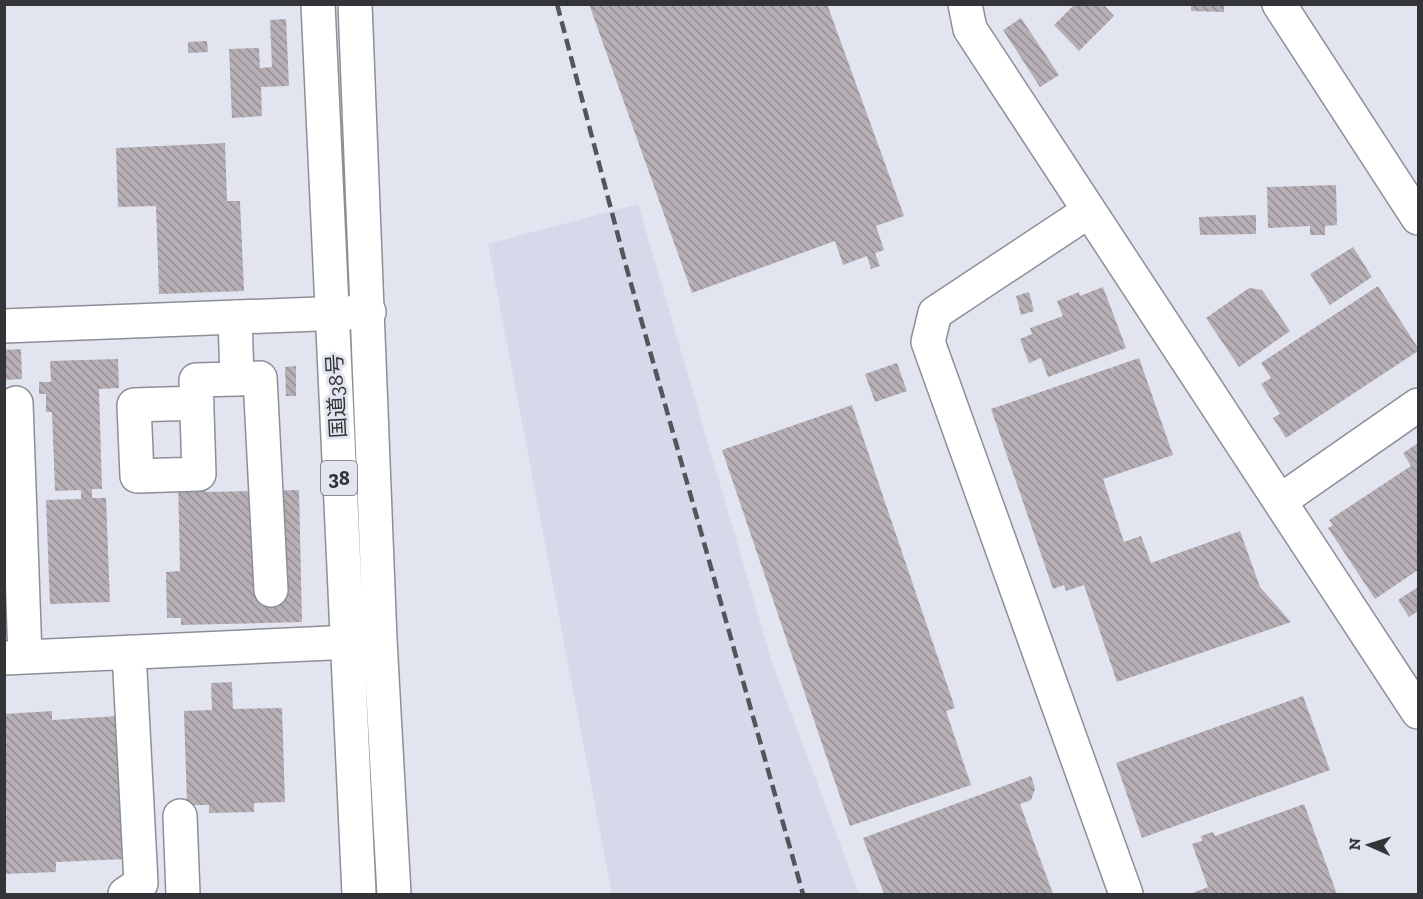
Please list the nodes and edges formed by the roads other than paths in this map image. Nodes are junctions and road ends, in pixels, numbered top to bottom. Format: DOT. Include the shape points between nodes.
graph roads {
  1 [pos="318,4"];
  2 [pos="355,4"];
  3 [pos="966,4"];
  4 [pos="1279,4"];
  5 [pos="1089,211"];
  6 [pos="1419,218"];
  7 [pos="369,312"];
  8 [pos="332,313"];
  9 [pos="235,317"];
  10 [pos="4,326"];
  11 [pos="237,379"];
  12 [pos="16,403"];
  13 [pos="197,403"];
  14 [pos="1419,405"];
  15 [pos="1280,501"];
  16 [pos="271,590"];
  17 [pos="380,640"];
  18 [pos="347,643"];
  19 [pos="129,652"];
  20 [pos="15,657"];
  21 [pos="1419,712"];
  22 [pos="180,816"];
  23 [pos="125,894"];
  24 [pos="183,894"];
  25 [pos="359,894"];
  26 [pos="394,894"];
  27 [pos="1126,894"];
  1 -- 8 [label="main road, 国道38号 / 38"];
  2 -- 7 [label="main road, 国道38号 / 38"];
  3 -- 5 [label="main road" via="970,29"];
  4 -- 6 [label="main road"];
  5 -- 15 [label="main road"];
  5 -- 27 [label="main road" via="935,313 928,342"];
  7 -- 8 [label="main road"];
  7 -- 17 [label="main road, 国道38号 / 38"];
  8 -- 9 [label="main road"];
  8 -- 18 [label="main road, 国道38号 / 38"];
  9 -- 10 [label="main road"];
  9 -- 11 [label="main road"];
  11 -- 13 [label="main road" via="196,380"];
  11 -- 16 [label="main road" via="261,378"];
  12 -- 20 [label="main road"];
  14 -- 15 [label="main road"];
  15 -- 21 [label="main road"];
  17 -- 18 [label="main road"];
  17 -- 26 [label="main road, 国道38号 / 38"];
  18 -- 19 [label="main road"];
  18 -- 25 [label="main road, 国道38号 / 38"];
  19 -- 20 [label="main road"];
  19 -- 23 [label="main road" via="141,883"];
  22 -- 24 [label="main road"];
}
